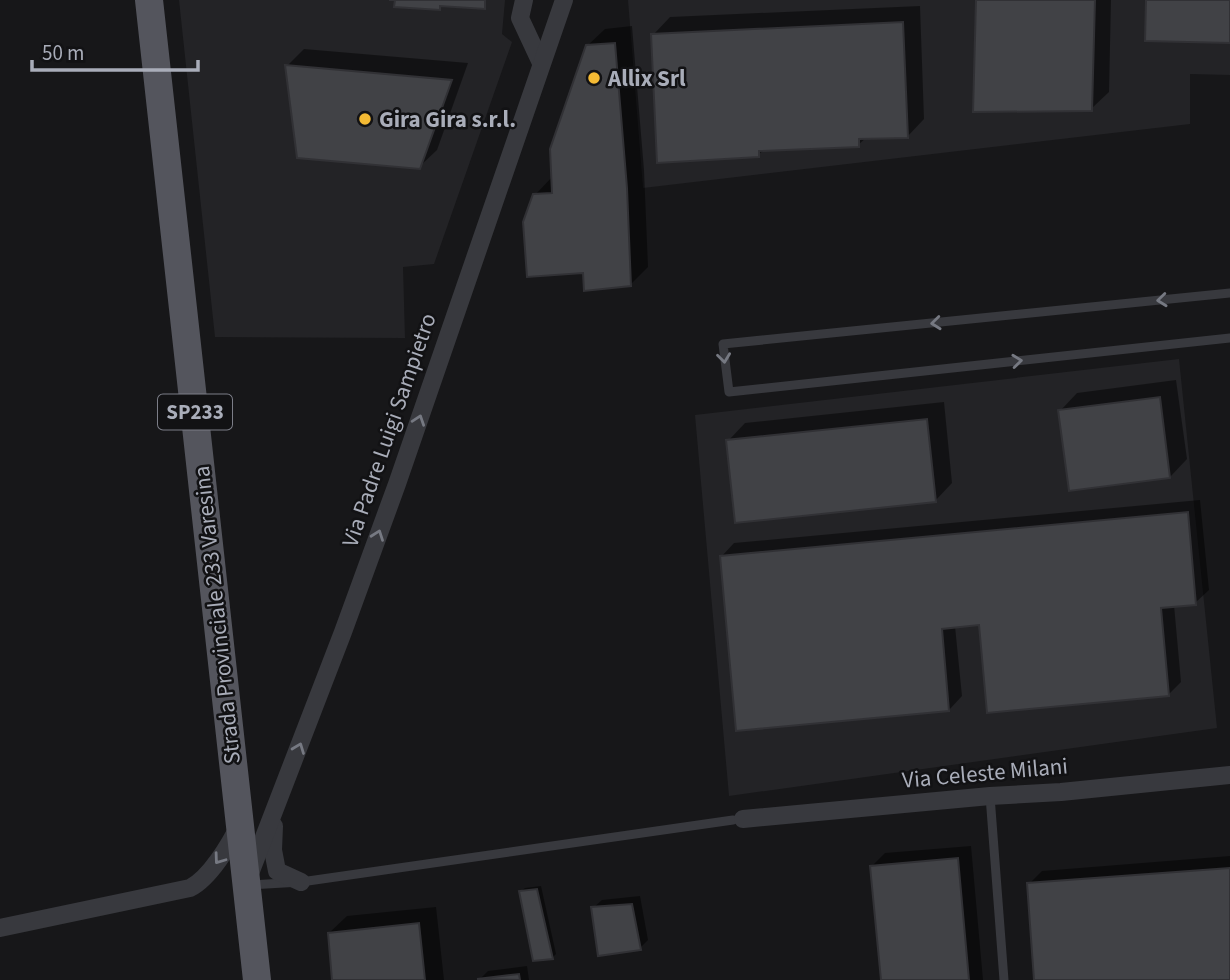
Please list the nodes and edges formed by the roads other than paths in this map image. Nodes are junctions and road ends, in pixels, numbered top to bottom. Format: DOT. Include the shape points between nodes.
graph roads {
  1 [pos="149,0"];
  2 [pos="524,0"];
  3 [pos="564,0"];
  4 [pos="541,62"];
  5 [pos="1230,293"];
  6 [pos="1230,338"];
  7 [pos="1230,775"];
  8 [pos="989,796"];
  9 [pos="275,812"];
  10 [pos="738,820"];
  11 [pos="240,824"];
  12 [pos="301,882"];
  13 [pos="246,885"];
  14 [pos="0,928"];
  15 [pos="257,980"];
  16 [pos="1004,980"];
  1 -- 11 [label="main road, Strada Provinciale 233 Varesina / SP233"];
  2 -- 4 [label="street" via="520,18"];
  3 -- 4 [label="street, Via Padre Luigi Sampietro"];
  9 -- 4 [label="street, Via Padre Luigi Sampietro, one-way" via="443,352"];
  5 -- 6 [label="lane, one-way" via="723,344 729,392"];
  7 -- 8 [label="street, Via Celeste Milani"];
  8 -- 10 [label="street, Via Celeste Milani"];
  8 -- 16 [label="lane"];
  9 -- 12 [label="street, Via Padre Luigi Sampietro" via="277,871"];
  9 -- 13 [label="street, Via Padre Luigi Sampietro"];
  10 -- 12 [label="lane"];
  11 -- 13 [label="main road, Strada Provinciale 233 Varesina / SP233"];
  11 -- 14 [label="street, one-way" via="195,886"];
  12 -- 13 [label="lane"];
  13 -- 15 [label="main road, Strada Provinciale 233 Varesina / SP233"];
}
